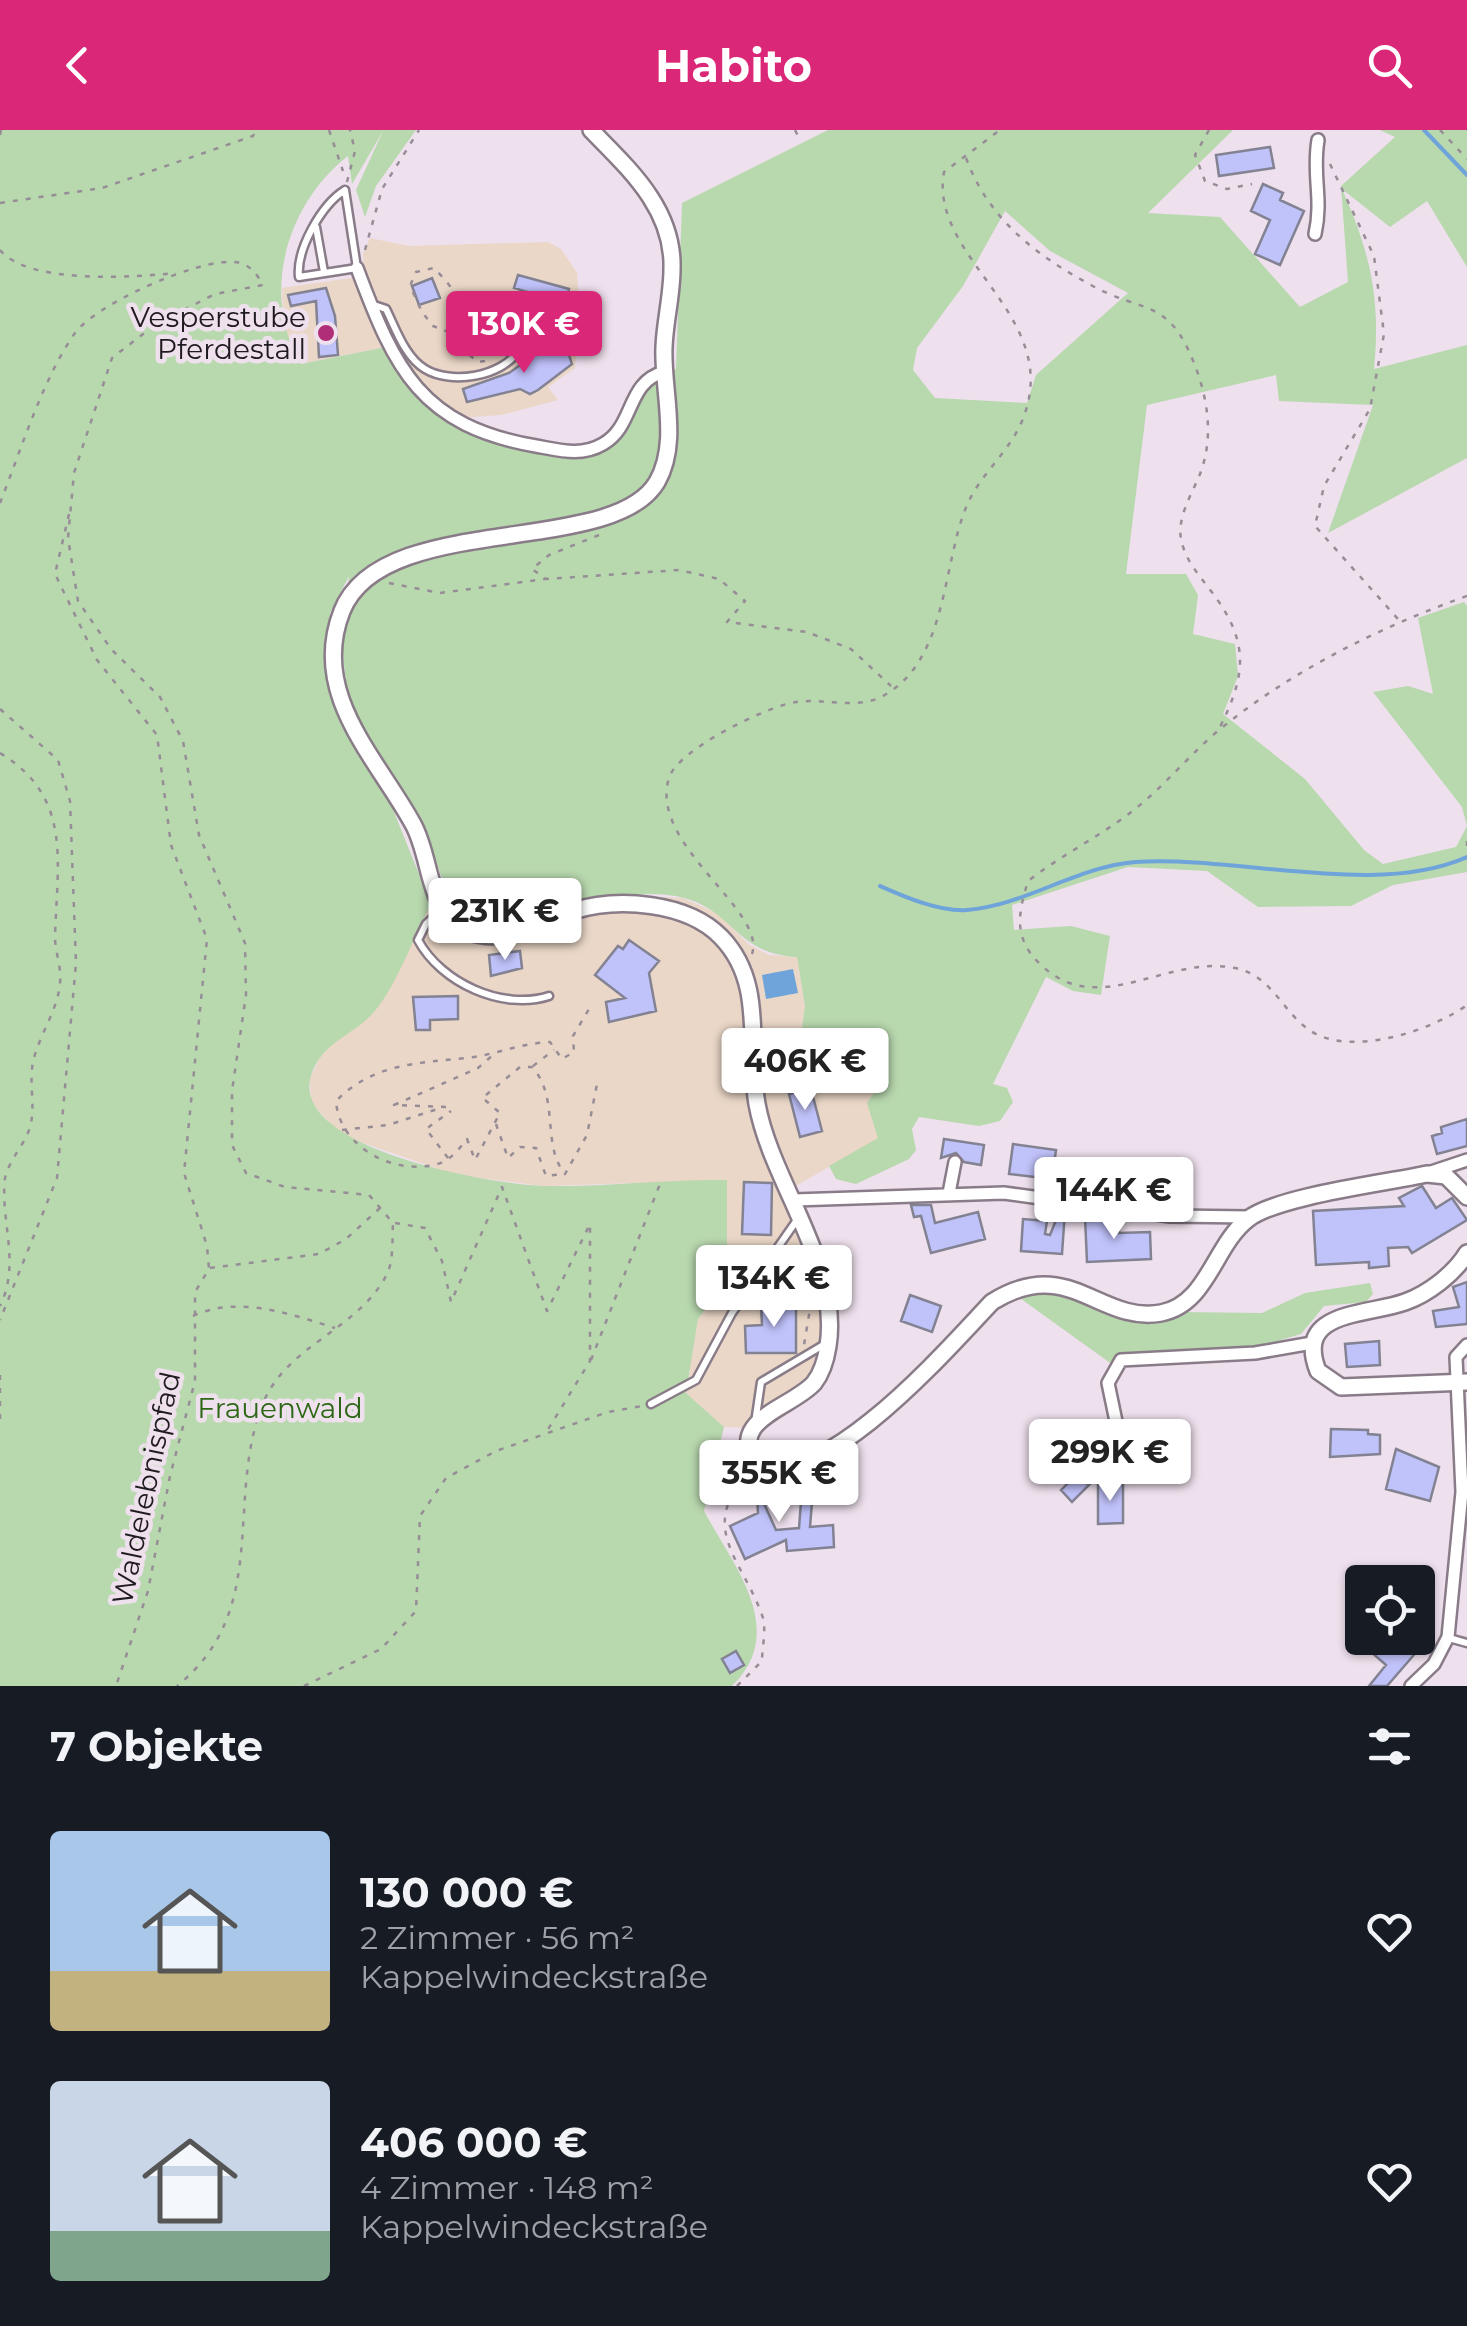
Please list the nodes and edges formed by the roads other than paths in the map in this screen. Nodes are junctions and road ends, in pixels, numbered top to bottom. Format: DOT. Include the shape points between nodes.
graph roads {
  1 [pos="591,130"];
  2 [pos="1318,140"];
  3 [pos="316,226"];
  4 [pos="1314,234"];
  5 [pos="357,268"];
  6 [pos="324,272"];
  7 [pos="370,304"];
  8 [pos="530,320"];
  9 [pos="664,372"];
  10 [pos="441,910"];
  11 [pos="549,996"];
  12 [pos="1467,1160"];
  13 [pos="954,1162"];
  14 [pos="1427,1174"];
  15 [pos="949,1193"];
  16 [pos="1467,1196"];
  17 [pos="797,1208"];
  18 [pos="1251,1217"];
  19 [pos="1467,1253"];
  20 [pos="828,1344"];
  21 [pos="1312,1344"];
  22 [pos="1467,1344"];
  23 [pos="1462,1382"];
  24 [pos="651,1404"];
  25 [pos="755,1424"];
  26 [pos="1085,1476"];
  27 [pos="1448,1638"];
  28 [pos="1467,1643"];
  29 [pos="1412,1686"];
  1 -- 9 [label="street" via="649,192 669,235 673,264"];
  2 -- 4 [label="street" via="1314,171 1322,202"];
  3 -- 5 [label="lane" via="344,190"];
  3 -- 6 [label="lane"];
  3 -- 6 [label="lane" via="298,261 299,276"];
  5 -- 6 [label="lane"];
  5 -- 7 [label="street"];
  7 -- 8 [label="lane" via="386,310 426,370 460,377 503,365 518,352"];
  7 -- 9 [label="street" via="422,394 448,418 485,435 580,453 598,447 623,426 648,376"];
  9 -- 10 [label="street" via="667,454 642,498 594,518 406,559 365,578 343,608 334,664 338,690 361,746 414,825"];
  10 -- 11 [label="lane" via="418,940 427,957 500,1001"];
  10 -- 17 [label="street" via="466,931 485,936 597,906 664,908 702,921 719,935 745,975 756,1102"];
  12 -- 14 [label="street"];
  13 -- 15 [label="street"];
  14 -- 16 [label="street" via="1446,1176"];
  14 -- 18 [label="street"];
  15 -- 17 [label="street"];
  15 -- 18 [label="street" via="1004,1193 1170,1216"];
  17 -- 20 [label="street" via="827,1306"];
  17 -- 24 [label="lane" via="696,1380"];
  18 -- 25 [label="street" via="1183,1304 1148,1314 1066,1287 1009,1292 895,1400 800,1464 758,1465 748,1448"];
  19 -- 21 [label="street" via="1424,1294 1333,1320"];
  20 -- 25 [label="street" via="814,1382"];
  20 -- 25 [label="lane" via="761,1382"];
  21 -- 23 [label="street" via="1318,1371 1341,1387"];
  21 -- 26 [label="street" via="1121,1360 1108,1383 1126,1474"];
  22 -- 23 [label="street" via="1456,1357"];
  23 -- 27 [label="street" via="1462,1492"];
  27 -- 28 [label="lane"];
  27 -- 29 [label="street"];
}
